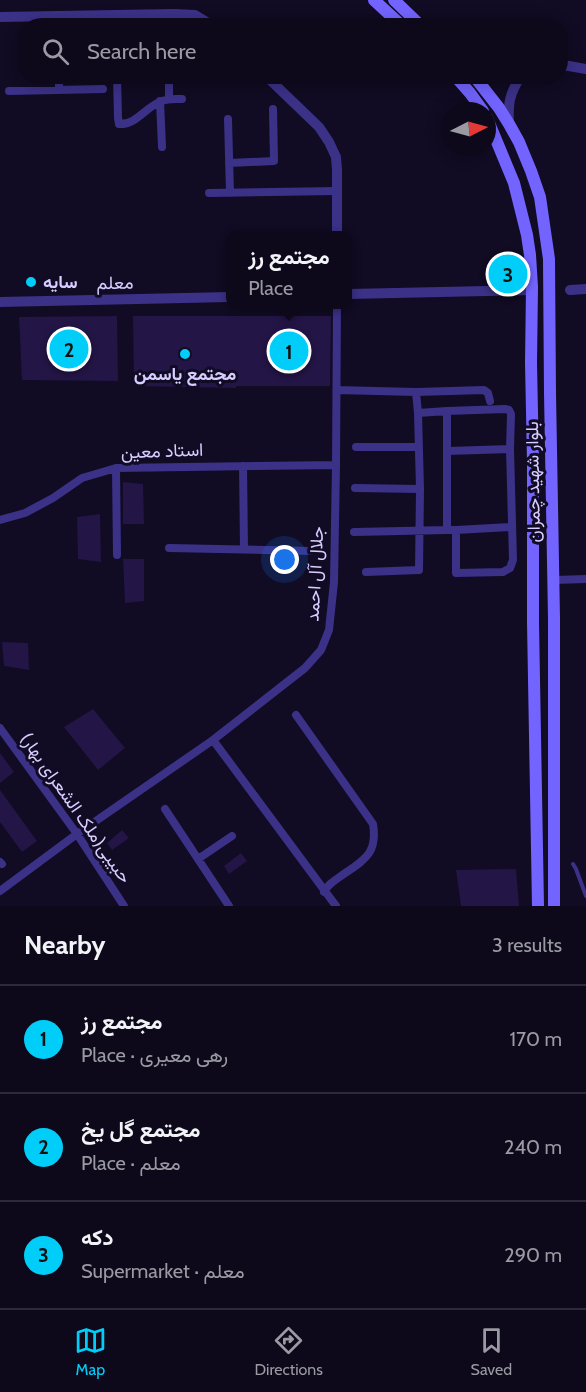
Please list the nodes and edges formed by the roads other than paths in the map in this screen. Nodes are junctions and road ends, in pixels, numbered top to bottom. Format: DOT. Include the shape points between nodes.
graph roads {
  1 [pos="374,0"];
  2 [pos="394,0"];
  3 [pos="0,17"];
  4 [pos="18,18"];
  5 [pos="135,18"];
  6 [pos="200,18"];
  7 [pos="393,18"];
  8 [pos="413,18"];
  9 [pos="568,66"];
  10 [pos="586,69"];
  11 [pos="59,84"];
  12 [pos="117,84"];
  13 [pos="168,84"];
  14 [pos="274,84"];
  15 [pos="462,84"];
  16 [pos="480,84"];
  17 [pos="516,84"];
  18 [pos="103,89"];
  19 [pos="59,90"];
  20 [pos="9,91"];
  21 [pos="182,99"];
  22 [pos="165,100"];
  23 [pos="476,102"];
  24 [pos="273,109"];
  25 [pos="228,119"];
  26 [pos="509,124"];
  27 [pos="496,140"];
  28 [pos="162,147"];
  29 [pos="229,163"];
  30 [pos="337,191"];
  31 [pos="209,193"];
  32 [pos="230,193"];
  33 [pos="337,231"];
  34 [pos="549,289"];
  35 [pos="586,289"];
  36 [pos="532,290"];
  37 [pos="570,290"];
  38 [pos="352,294"];
  39 [pos="226,297"];
  40 [pos="0,302"];
  41 [pos="337,309"];
  42 [pos="337,390"];
  43 [pos="416,392"];
  44 [pos="490,401"];
  45 [pos="447,411"];
  46 [pos="418,413"];
  47 [pos="356,447"];
  48 [pos="419,447"];
  49 [pos="510,449"];
  50 [pos="448,451"];
  51 [pos="336,465"];
  52 [pos="243,466"];
  53 [pos="116,468"];
  54 [pos="355,488"];
  55 [pos="420,489"];
  56 [pos="0,520"];
  57 [pos="513,527"];
  58 [pos="420,530"];
  59 [pos="451,530"];
  60 [pos="354,532"];
  61 [pos="169,548"];
  62 [pos="243,549"];
  63 [pos="311,551"];
  64 [pos="117,555"];
  65 [pos="366,573"];
  66 [pos="586,579"];
  67 [pos="554,580"];
  68 [pos="296,715"];
  69 [pos="0,728"];
  70 [pos="213,740"];
  71 [pos="165,809"];
  72 [pos="77,834"];
  73 [pos="232,836"];
  74 [pos="198,859"];
  75 [pos="573,864"];
  76 [pos="0,891"];
  77 [pos="324,892"];
  78 [pos="586,896"];
  79 [pos="124,906"];
  80 [pos="229,906"];
  81 [pos="336,906"];
  82 [pos="538,906"];
  83 [pos="554,906"];
  1 -- 7 [label="main road"];
  2 -- 8 [label="main road"];
  3 -- 4 [label="street"];
  5 -- 6 [label="street" via="174,14"];
  9 -- 10 [label="street"];
  11 -- 19 [label="street"];
  12 -- 22 [label="street" via="119,124 134,121"];
  13 -- 22 [label="street"];
  14 -- 30 [label="street" via="329,142 336,157"];
  15 -- 23 [label="main road"];
  16 -- 26 [label="main road, بلوار شهید چمران"];
  17 -- 26 [label="street" via="508,104"];
  18 -- 19 [label="street"];
  19 -- 20 [label="street"];
  21 -- 22 [label="street"];
  22 -- 28 [label="street"];
  24 -- 29 [label="street" via="274,161"];
  25 -- 29 [label="street"];
  26 -- 34 [label="main road, بلوار شهید چمران" via="540,197"];
  27 -- 36 [label="main road, بلوار شهید چمران" via="522,215 531,255"];
  29 -- 32 [label="street"];
  30 -- 32 [label="street"];
  30 -- 33 [label="street"];
  31 -- 32 [label="street"];
  34 -- 36 [label="main road"];
  34 -- 67 [label="main road, بلوار شهید چمران"];
  35 -- 37 [label="street"];
  36 -- 38 [label="street"];
  36 -- 82 [label="main road, بلوار شهید چمران"];
  39 -- 40 [label="street, معلم"];
  41 -- 42 [label="street, جلال آل احمد"];
  42 -- 43 [label="street"];
  42 -- 51 [label="street, جلال آل احمد"];
  43 -- 44 [label="street" via="484,390"];
  43 -- 46 [label="street"];
  45 -- 46 [label="street"];
  45 -- 49 [label="street" via="509,410"];
  45 -- 50 [label="street"];
  46 -- 48 [label="street"];
  47 -- 48 [label="street"];
  48 -- 55 [label="street"];
  49 -- 50 [label="street"];
  49 -- 57 [label="street"];
  50 -- 59 [label="street"];
  51 -- 52 [label="street, استاد معین"];
  51 -- 70 [label="street, جلال آل احمد" via="334,582 329,630 321,650 305,668"];
  52 -- 53 [label="street, استاد معین"];
  52 -- 62 [label="street"];
  53 -- 56 [label="street, استاد معین" via="82,478 25,513"];
  53 -- 64 [label="street"];
  54 -- 55 [label="street"];
  55 -- 58 [label="street"];
  57 -- 59 [label="street"];
  57 -- 59 [label="street" via="513,560 503,572 456,573"];
  58 -- 59 [label="street"];
  58 -- 60 [label="street"];
  58 -- 65 [label="street" via="419,570"];
  61 -- 62 [label="street"];
  62 -- 63 [label="street"];
  66 -- 67 [label="street"];
  67 -- 83 [label="main road, بلوار شهید چمران"];
  68 -- 77 [label="street" via="370,818 374,830 372,849"];
  69 -- 72 [label="street, حبیبی(ملک الشعرای بهار)"];
  70 -- 72 [label="street, جلال آل احمد"];
  70 -- 77 [label="street"];
  71 -- 74 [label="street"];
  72 -- 76 [label="street, جلال آل احمد"];
  72 -- 79 [label="street, حبیبی(ملک الشعرای بهار)"];
  73 -- 74 [label="street"];
  74 -- 80 [label="street"];
  75 -- 78 [label="lane"];
  77 -- 81 [label="street"];
}
